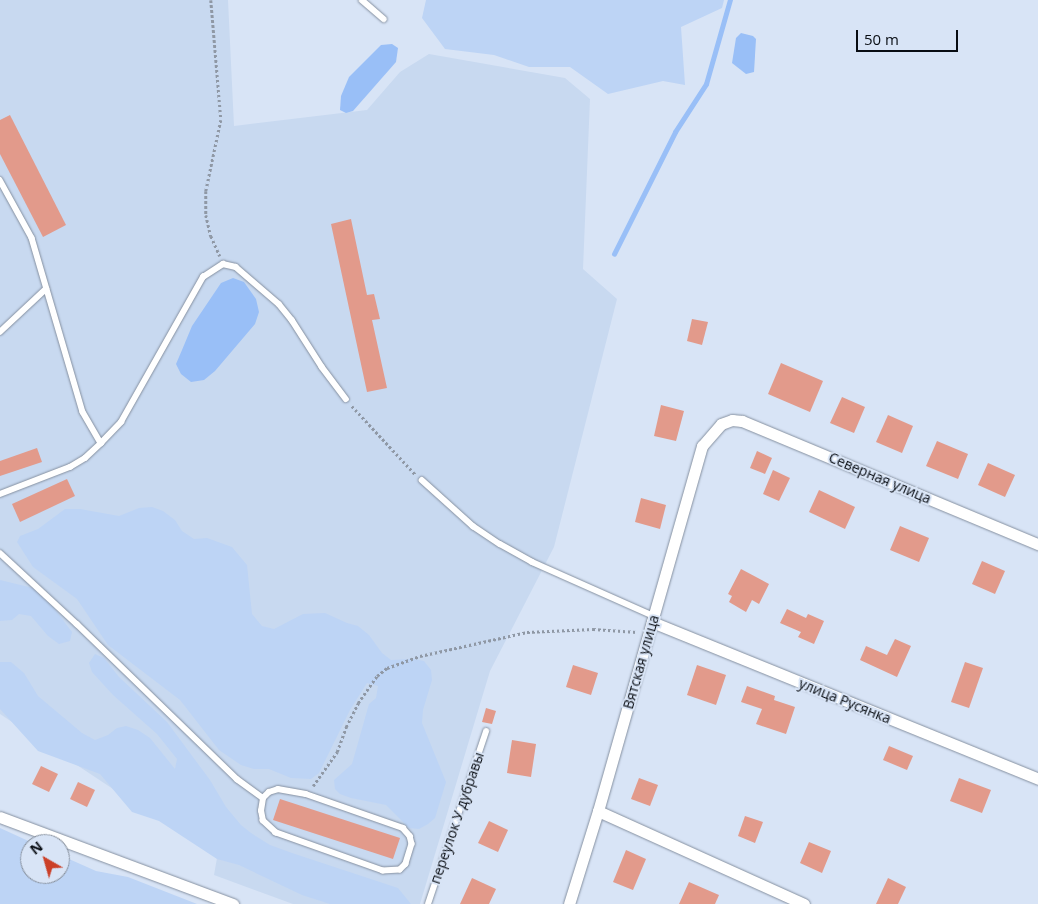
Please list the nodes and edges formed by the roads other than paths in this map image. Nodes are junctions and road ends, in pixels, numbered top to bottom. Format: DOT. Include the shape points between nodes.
graph roads {
  1 [pos="362,0"];
  2 [pos="384,19"];
  3 [pos="0,180"];
  4 [pos="46,289"];
  5 [pos="0,332"];
  6 [pos="346,399"];
  7 [pos="721,424"];
  8 [pos="101,443"];
  9 [pos="422,480"];
  10 [pos="0,494"];
  11 [pos="1038,544"];
  12 [pos="0,554"];
  13 [pos="652,624"];
  14 [pos="486,732"];
  15 [pos="1038,779"];
  16 [pos="263,798"];
  17 [pos="598,811"];
  18 [pos="0,817"];
  19 [pos="233,904"];
  20 [pos="428,904"];
  21 [pos="570,904"];
  22 [pos="804,904"];
  1 -- 2 [label="lane"];
  3 -- 4 [label="lane" via="32,238"];
  4 -- 5 [label="lane"];
  4 -- 8 [label="lane" via="83,412"];
  6 -- 8 [label="lane" via="279,304 236,266 222,264 203,277 120,422"];
  7 -- 11 [label="street, Северная улица" via="742,420"];
  7 -- 13 [label="street, Вятская улица" via="702,446"];
  8 -- 10 [label="lane" via="70,467"];
  9 -- 13 [label="lane" via="473,526 500,544"];
  12 -- 16 [label="lane" via="237,779"];
  13 -- 15 [label="street, улица Русянка"];
  13 -- 17 [label="street, Вятская улица"];
  14 -- 20 [label="lane, переулок У дубравы"];
  16 -- 16 [label="lane" via="260,811 263,821 276,832 383,871 400,870 406,864 412,844 403,828 306,794 278,788"];
  17 -- 21 [label="street, Вятская улица"];
  17 -- 22 [label="street"];
  18 -- 19 [label="street"];
}
